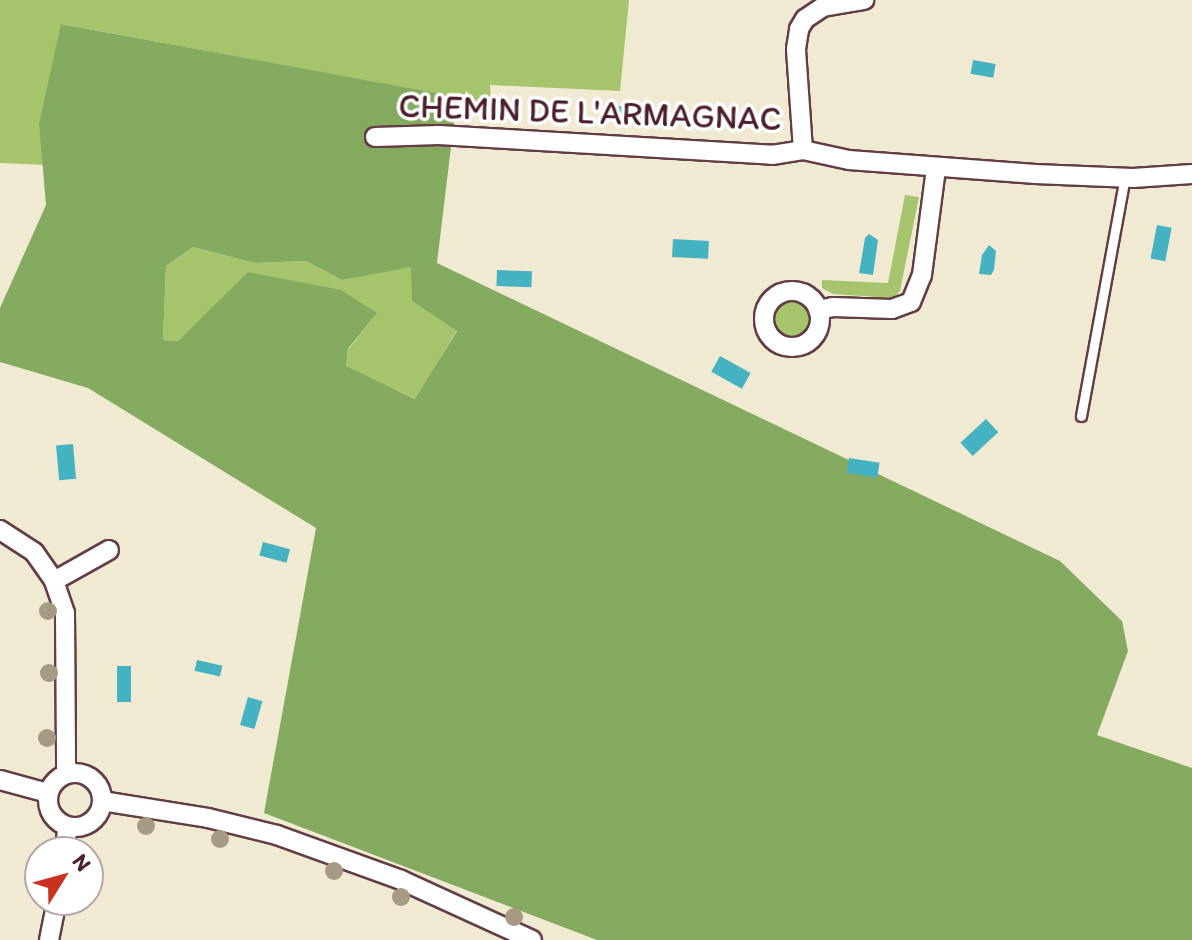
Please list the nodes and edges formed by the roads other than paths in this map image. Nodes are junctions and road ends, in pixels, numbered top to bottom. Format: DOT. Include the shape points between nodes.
graph roads {
  1 [pos="864,0"];
  2 [pos="375,137"];
  3 [pos="803,150"];
  4 [pos="936,169"];
  5 [pos="1192,174"];
  6 [pos="1125,177"];
  7 [pos="818,310"];
  8 [pos="1081,416"];
  9 [pos="0,530"];
  10 [pos="109,550"];
  11 [pos="54,581"];
  12 [pos="66,774"];
  13 [pos="0,780"];
  14 [pos="48,793"];
  15 [pos="102,801"];
  16 [pos="67,827"];
  17 [pos="66,836"];
  18 [pos="54,916"];
  19 [pos="49,940"];
  20 [pos="532,940"];
  1 -- 3 [label="street" via="823,7 799,29"];
  2 -- 3 [label="street, CHEMIN DE L'ARMAGNAC" via="439,135 772,155"];
  3 -- 4 [label="street, CHEMIN DE L'ARMAGNAC"];
  4 -- 6 [label="street, CHEMIN DE L'ARMAGNAC"];
  4 -- 7 [label="street" via="922,275 911,302 892,309"];
  5 -- 6 [label="street, CHEMIN DE L'ARMAGNAC"];
  6 -- 8 [label="lane"];
  9 -- 11 [label="street" via="34,552"];
  10 -- 11 [label="street"];
  11 -- 12 [label="street" via="65,613"];
  12 -- 14 [label="street"];
  12 -- 15 [label="street" via="91,778"];
  13 -- 14 [label="street"];
  14 -- 16 [label="street" via="53,817"];
  15 -- 16 [label="street" via="91,822"];
  15 -- 20 [label="street" via="277,835 401,880"];
  16 -- 17 [label="street"];
  18 -- 19 [label="street"];
}
